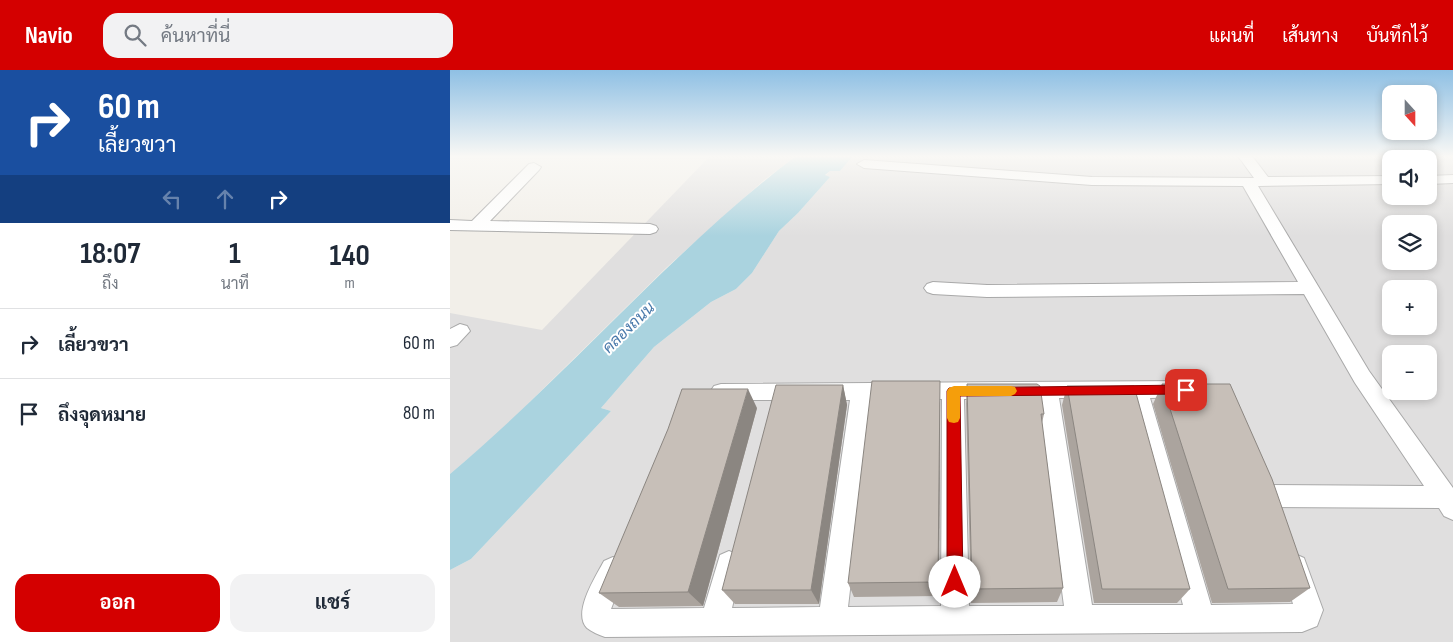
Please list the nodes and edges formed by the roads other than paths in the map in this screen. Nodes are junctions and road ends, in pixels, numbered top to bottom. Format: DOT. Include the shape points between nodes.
graph roads {
  1 [pos="1256,182"];
  2 [pos="519,183"];
  3 [pos="450,225"];
  4 [pos="476,226"];
  5 [pos="650,229"];
  6 [pos="933,288"];
  7 [pos="1310,288"];
  8 [pos="1209,389"];
  9 [pos="1137,390"];
  10 [pos="708,391"];
  11 [pos="954,391"];
  12 [pos="1047,391"];
  13 [pos="862,392"];
  14 [pos="1260,471"];
  15 [pos="1449,503"];
  16 [pos="1286,542"];
  17 [pos="734,545"];
  18 [pos="623,547"];
  19 [pos="1201,618"];
  20 [pos="1080,619"];
  21 [pos="955,620"];
  22 [pos="832,621"];
  23 [pos="714,622"];
  1 -- 7 [label="street"];
  2 -- 4 [label="street"];
  3 -- 4 [label="street"];
  4 -- 5 [label="street"];
  6 -- 7 [label="street" via="987,291"];
  7 -- 15 [label="street" via="1362,377"];
  8 -- 9 [label="street"];
  9 -- 12 [label="street"];
  9 -- 19 [label="street"];
  10 -- 13 [label="street" via="772,402"];
  11 -- 12 [label="street"];
  11 -- 13 [label="street"];
  11 -- 21 [label="street"];
  12 -- 20 [label="street"];
  13 -- 22 [label="street"];
  14 -- 15 [label="street" via="1273,505"];
  16 -- 19 [label="street" via="1310,610 1307,616"];
  17 -- 23 [label="street"];
  18 -- 23 [label="street" via="598,602 596,617 605,623"];
  19 -- 20 [label="street"];
  20 -- 21 [label="street"];
  21 -- 22 [label="street"];
  22 -- 23 [label="street"];
}
